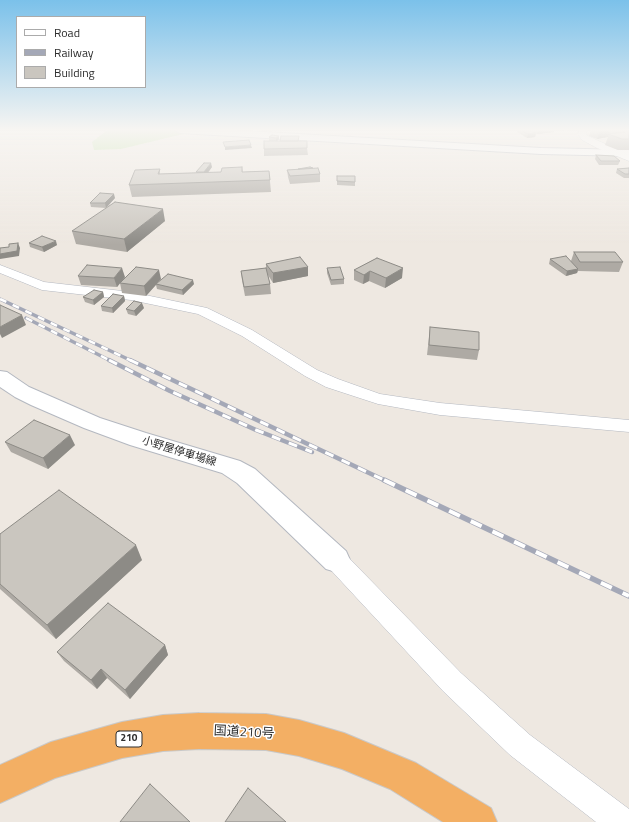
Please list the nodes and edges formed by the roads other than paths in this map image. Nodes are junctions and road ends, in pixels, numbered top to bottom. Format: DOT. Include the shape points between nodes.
graph roads {
  1 [pos="0,269"];
  2 [pos="0,377"];
  3 [pos="629,426"];
  4 [pos="336,560"];
  5 [pos="0,784"];
  6 [pos="477,822"];
  7 [pos="621,822"];
  1 -- 3 [label="street" via="42,286 131,296 202,311 248,333 311,373 378,399 440,409"];
  2 -- 4 [label="street, 小野屋停車場線" via="22,392 92,423 231,467 246,476"];
  4 -- 7 [label="street" via="452,682 520,745"];
  5 -- 6 [label="highway, 国道210号 / 210" via="51,761 122,740 163,733 266,732 344,751 403,776"];
}
